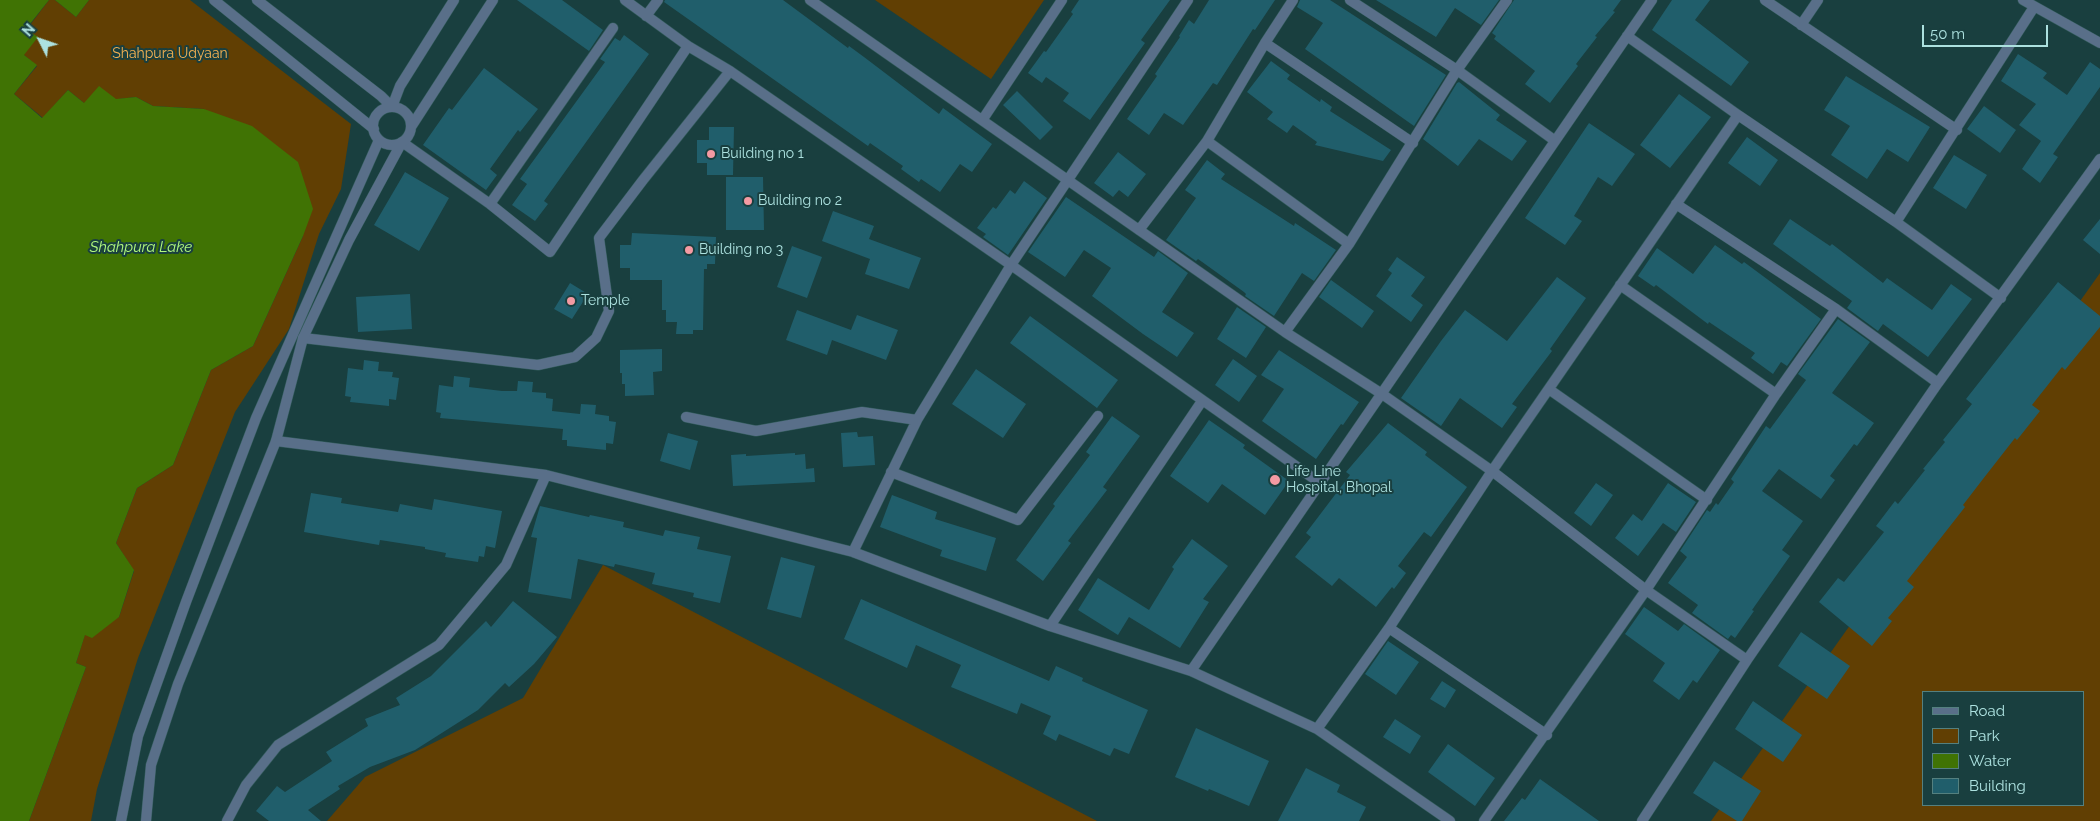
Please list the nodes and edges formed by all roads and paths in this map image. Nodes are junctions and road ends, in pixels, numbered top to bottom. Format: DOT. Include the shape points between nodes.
graph roads {
  1 [pos="214,0"];
  2 [pos="257,0"];
  3 [pos="454,0"];
  4 [pos="492,0"];
  5 [pos="625,0"];
  6 [pos="658,0"];
  7 [pos="810,0"];
  8 [pos="1062,0"];
  9 [pos="1188,0"];
  10 [pos="1293,0"];
  11 [pos="1350,0"];
  12 [pos="1507,0"];
  13 [pos="1652,0"];
  14 [pos="1765,0"];
  15 [pos="1818,0"];
  16 [pos="2023,0"];
  17 [pos="2034,7"];
  18 [pos="646,16"];
  19 [pos="1801,25"];
  20 [pos="613,28"];
  21 [pos="1627,36"];
  22 [pos="1265,43"];
  23 [pos="2100,44"];
  24 [pos="688,46"];
  25 [pos="1457,70"];
  26 [pos="730,71"];
  27 [pos="392,108"];
  28 [pos="1738,116"];
  29 [pos="983,119"];
  30 [pos="411,127"];
  31 [pos="374,129"];
  32 [pos="1957,130"];
  33 [pos="379,140"];
  34 [pos="1554,140"];
  35 [pos="1207,141"];
  36 [pos="402,142"];
  37 [pos="1413,143"];
  38 [pos="2100,159"];
  39 [pos="1068,181"];
  40 [pos="490,204"];
  41 [pos="1676,204"];
  42 [pos="1896,222"];
  43 [pos="1140,230"];
  44 [pos="1349,244"];
  45 [pos="1011,265"];
  46 [pos="1620,285"];
  47 [pos="2001,298"];
  48 [pos="1836,309"];
  49 [pos="1285,332"];
  50 [pos="303,338"];
  51 [pos="1938,383"];
  52 [pos="1550,390"];
  53 [pos="1382,394"];
  54 [pos="1776,394"];
  55 [pos="1202,401"];
  56 [pos="1098,416"];
  57 [pos="686,417"];
  58 [pos="917,420"];
  59 [pos="276,441"];
  60 [pos="1492,471"];
  61 [pos="892,472"];
  62 [pos="546,475"];
  63 [pos="1320,483"];
  64 [pos="1707,500"];
  65 [pos="853,552"];
  66 [pos="1646,590"];
  67 [pos="1050,626"];
  68 [pos="1389,628"];
  69 [pos="1747,660"];
  70 [pos="1191,671"];
  71 [pos="1317,729"];
  72 [pos="1547,735"];
  73 [pos="121,821"];
  74 [pos="146,821"];
  75 [pos="227,821"];
  76 [pos="1450,821"];
  77 [pos="1484,821"];
  78 [pos="1642,821"];
  1 -- 31 [label="street"];
  2 -- 27 [label="street"];
  3 -- 27 [label="street" via="400,86"];
  4 -- 30 [label="street"];
  5 -- 18 [label="street"];
  6 -- 18 [label="street"];
  7 -- 29 [label="street"];
  8 -- 29 [label="street"];
  9 -- 39 [label="street"];
  10 -- 22 [label="street"];
  11 -- 25 [label="street"];
  12 -- 25 [label="street"];
  13 -- 21 [label="street"];
  14 -- 19 [label="street"];
  15 -- 19 [label="street"];
  16 -- 17 [label="street"];
  17 -- 23 [label="street"];
  17 -- 32 [label="street"];
  18 -- 24 [label="street"];
  19 -- 32 [label="street"];
  20 -- 40 [label="street"];
  21 -- 28 [label="street"];
  21 -- 34 [label="street"];
  22 -- 35 [label="street"];
  22 -- 37 [label="street"];
  24 -- 26 [label="street"];
  24 -- 40 [label="street" via="550,252"];
  25 -- 34 [label="street"];
  25 -- 37 [label="street"];
  26 -- 45 [label="street"];
  26 -- 50 [label="street" via="600,238 608,311 596,338 575,357 538,364"];
  27 -- 30 [label="street" via="403,111"];
  27 -- 31 [label="street" via="380,112"];
  28 -- 41 [label="street"];
  28 -- 42 [label="street"];
  29 -- 39 [label="street"];
  30 -- 36 [label="street"];
  31 -- 33 [label="street"];
  32 -- 42 [label="street"];
  33 -- 36 [label="street" via="390,145"];
  33 -- 73 [label="street" via="256,418 186,602 138,736"];
  34 -- 53 [label="street"];
  35 -- 43 [label="street"];
  35 -- 44 [label="street"];
  36 -- 40 [label="street"];
  36 -- 50 [label="street" via="349,240"];
  37 -- 44 [label="street"];
  38 -- 47 [label="street"];
  39 -- 43 [label="street"];
  39 -- 45 [label="street"];
  41 -- 46 [label="street"];
  41 -- 48 [label="street"];
  42 -- 47 [label="street"];
  43 -- 49 [label="street"];
  44 -- 49 [label="street"];
  45 -- 55 [label="street"];
  45 -- 58 [label="street"];
  46 -- 52 [label="street"];
  46 -- 54 [label="street"];
  47 -- 51 [label="street"];
  48 -- 51 [label="street"];
  48 -- 54 [label="street"];
  49 -- 53 [label="street"];
  50 -- 59 [label="street"];
  51 -- 69 [label="street"];
  52 -- 60 [label="street"];
  52 -- 64 [label="street"];
  53 -- 60 [label="street"];
  53 -- 63 [label="street"];
  54 -- 64 [label="street"];
  55 -- 63 [label="street"];
  55 -- 67 [label="street"];
  56 -- 61 [label="street" via="1018,520"];
  57 -- 58 [label="street" via="756,431 862,412"];
  58 -- 61 [label="street"];
  59 -- 62 [label="street"];
  59 -- 74 [label="street" via="150,765"];
  60 -- 66 [label="street"];
  60 -- 68 [label="street"];
  61 -- 65 [label="street"];
  62 -- 65 [label="street"];
  62 -- 75 [label="street" via="506,565 439,645 278,745 246,784"];
  63 -- 70 [label="street"];
  64 -- 66 [label="street"];
  65 -- 67 [label="street"];
  66 -- 69 [label="street"];
  66 -- 72 [label="street"];
  67 -- 70 [label="street"];
  68 -- 71 [label="street"];
  68 -- 72 [label="street"];
  69 -- 78 [label="street"];
  70 -- 71 [label="street"];
  71 -- 76 [label="street"];
  72 -- 77 [label="street"];
}
